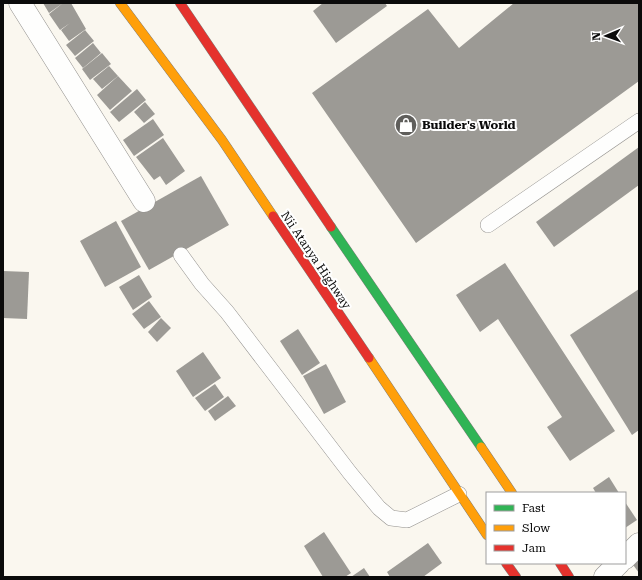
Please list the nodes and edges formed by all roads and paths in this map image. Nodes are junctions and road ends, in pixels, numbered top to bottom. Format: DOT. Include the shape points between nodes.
graph roads {
  1 [pos="20,3"];
  2 [pos="120,3"];
  3 [pos="180,3"];
  4 [pos="639,121"];
  5 [pos="144,201"];
  6 [pos="488,225"];
  7 [pos="181,255"];
  8 [pos="511,492"];
  9 [pos="459,494"];
  10 [pos="486,534"];
  11 [pos="639,544"];
  12 [pos="626,557"];
  13 [pos="507,564"];
  14 [pos="561,564"];
  15 [pos="618,564"];
  16 [pos="516,577"];
  17 [pos="569,577"];
  18 [pos="605,577"];
  1 -- 5 [label="street"];
  2 -- 9 [label="main road, Nii Atanya Highway" via="222,140"];
  3 -- 8 [label="main road"];
  4 -- 6 [label="lane"];
  7 -- 9 [label="lane" via="379,508 391,518 407,520"];
  9 -- 10 [label="main road, Nii Atanya Highway"];
  11 -- 12 [label="street"];
  13 -- 16 [label="main road"];
  14 -- 17 [label="main road"];
  15 -- 18 [label="street"];
}
